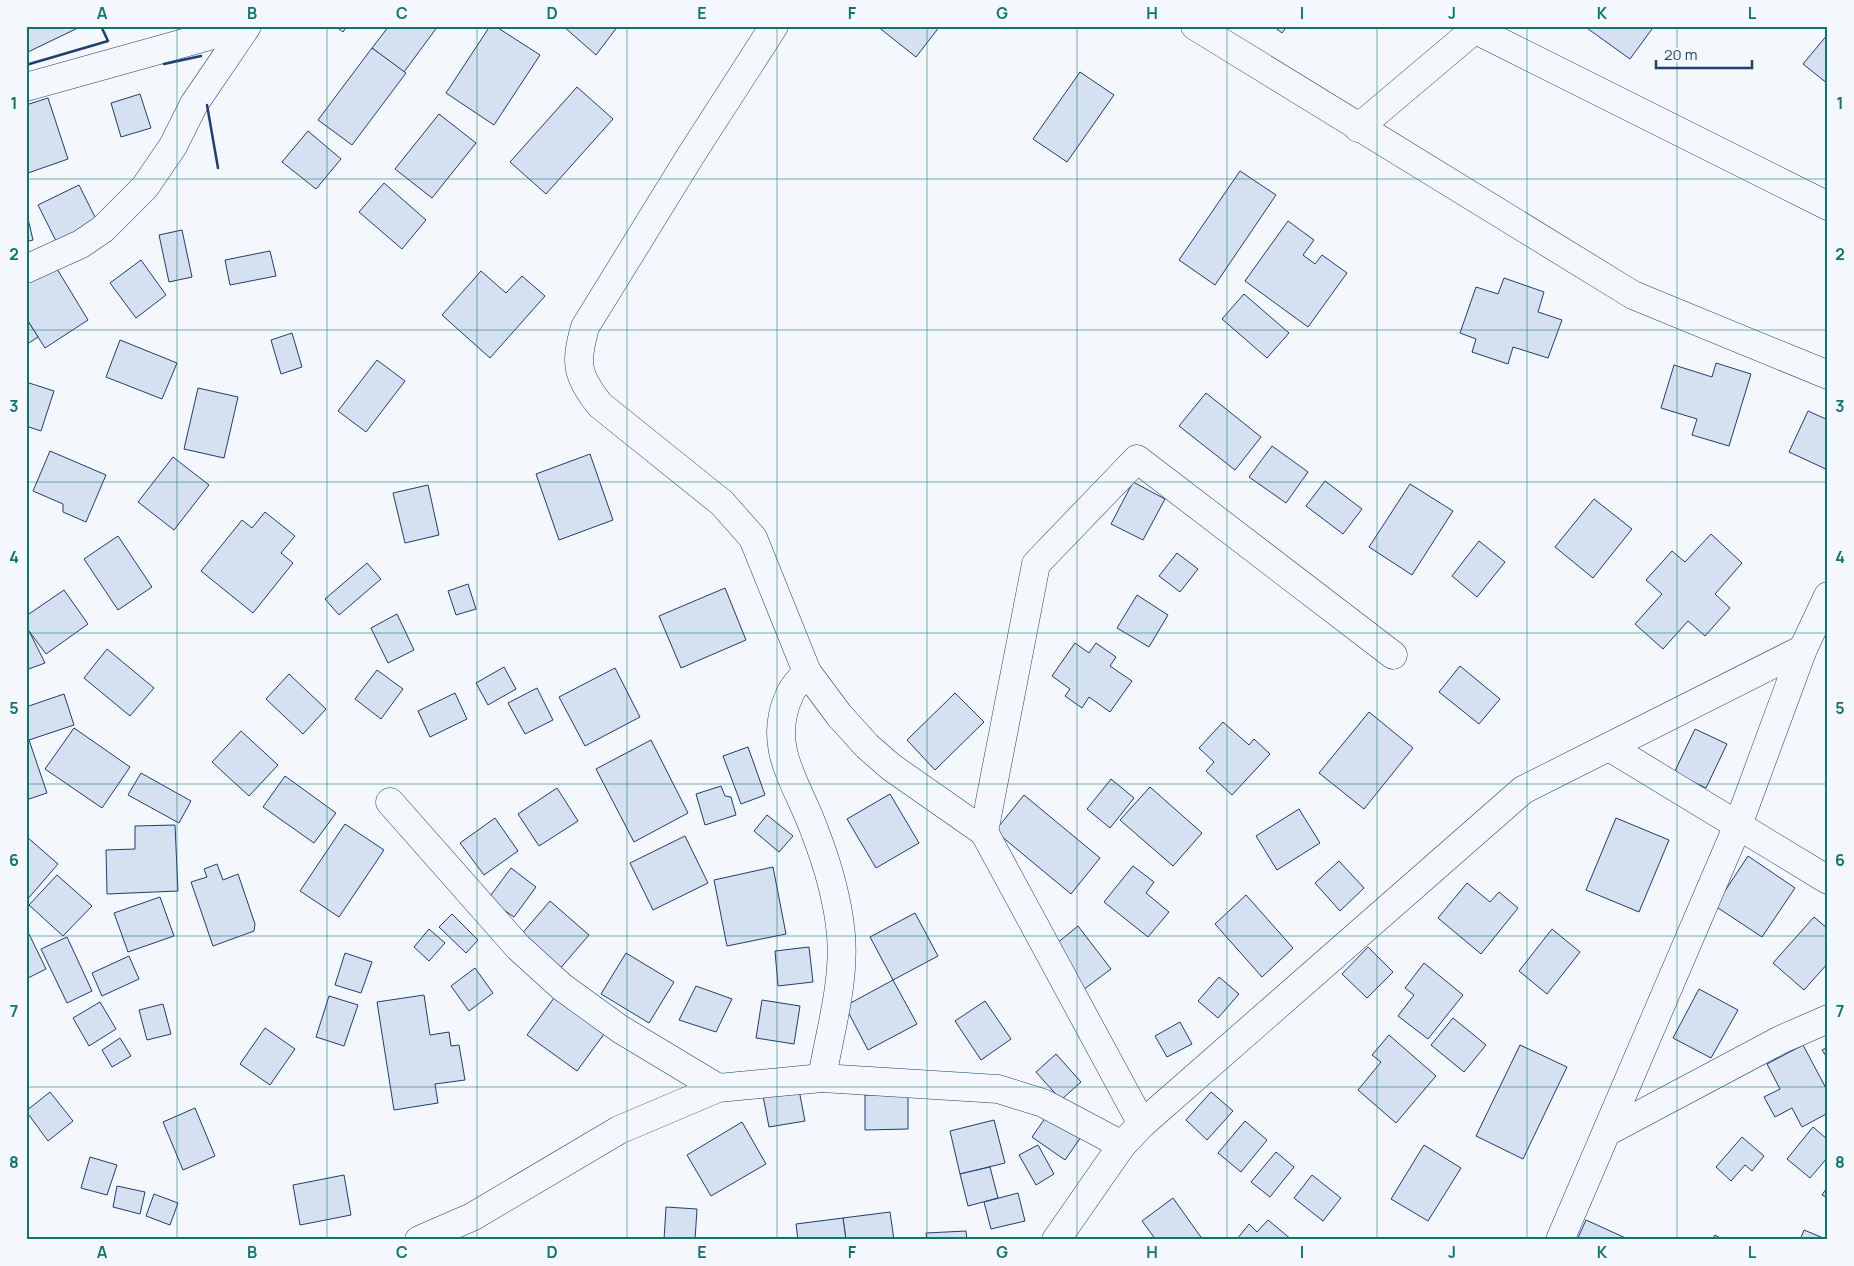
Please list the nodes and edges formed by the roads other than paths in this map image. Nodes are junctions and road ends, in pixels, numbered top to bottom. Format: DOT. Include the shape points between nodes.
graph roads {
  1 [pos="246,26"];
  2 [pos="774,26"];
  3 [pos="1195,26"];
  4 [pos="1471,28"];
  5 [pos="26,87"];
  6 [pos="1358,128"];
  7 [pos="1828,206"];
  8 [pos="26,269"];
  9 [pos="1828,375"];
  10 [pos="1828,596"];
  11 [pos="1803,649"];
  12 [pos="1393,655"];
  13 [pos="807,672"];
  14 [pos="1609,747"];
  15 [pos="390,802"];
  16 [pos="1738,825"];
  17 [pos="984,832"];
  18 [pos="1828,880"];
  19 [pos="1828,1019"];
  20 [pos="822,1078"];
  21 [pos="718,1088"];
  22 [pos="1142,1124"];
  23 [pos="1607,1132"];
  24 [pos="1122,1145"];
  25 [pos="419,1240"];
  26 [pos="1056,1240"];
  27 [pos="1560,1240"];
  1 -- 5 [label="street"];
  1 -- 8 [label="street" via="194,104 173,146 145,187 103,229 81,244"];
  2 -- 13 [label="street" via="585,327 578,354 584,384 600,405 722,503 753,538"];
  3 -- 6 [label="street"];
  4 -- 6 [label="street"];
  4 -- 7 [label="street"];
  6 -- 9 [label="street" via="1633,296"];
  10 -- 11 [label="street"];
  11 -- 14 [label="street"];
  11 -- 16 [label="street"];
  12 -- 17 [label="street" via="1137,459 1036,564"];
  13 -- 17 [label="street" via="867,746 891,767"];
  13 -- 20 [label="street" via="789,694 780,723 782,757 815,831 841,935 839,981"];
  14 -- 16 [label="street"];
  14 -- 22 [label="street" via="1523,790"];
  15 -- 21 [label="street" via="518,947 562,987 620,1029"];
  16 -- 18 [label="street"];
  16 -- 23 [label="street"];
  17 -- 22 [label="street"];
  19 -- 23 [label="street" via="1780,1040"];
  20 -- 21 [label="street"];
  20 -- 24 [label="street" via="998,1089 1043,1103"];
  21 -- 25 [label="street" via="619,1130 472,1217"];
  22 -- 24 [label="street"];
  23 -- 27 [label="street"];
  24 -- 26 [label="street"];
}
